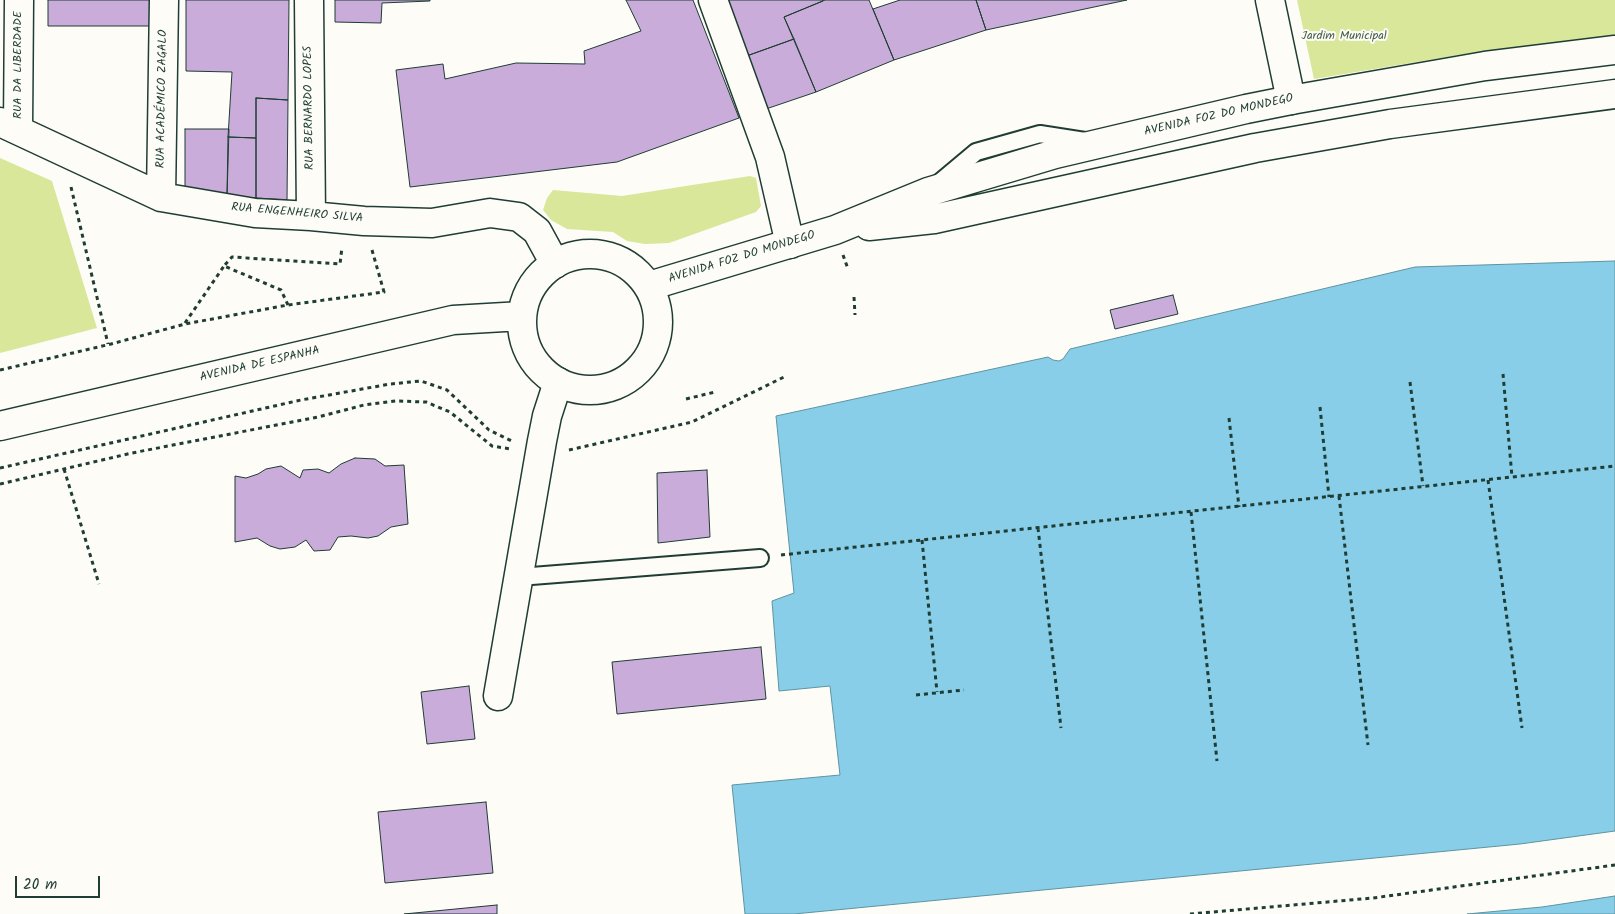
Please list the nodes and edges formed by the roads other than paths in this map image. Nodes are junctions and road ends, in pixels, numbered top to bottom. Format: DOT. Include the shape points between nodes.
graph roads {
  1 [pos="19,0"];
  2 [pos="164,0"];
  3 [pos="309,0"];
  4 [pos="713,0"];
  5 [pos="1270,0"];
  6 [pos="1615,50"];
  7 [pos="1615,94"];
  8 [pos="1291,100"];
  9 [pos="9,126"];
  10 [pos="1318,137"];
  11 [pos="161,197"];
  12 [pos="311,216"];
  13 [pos="838,241"];
  14 [pos="790,244"];
  15 [pos="555,264"];
  16 [pos="649,286"];
  17 [pos="522,316"];
  18 [pos="558,382"];
  19 [pos="0,426"];
  20 [pos="760,558"];
  21 [pos="519,577"];
  22 [pos="498,696"];
  1 -- 9 [label="main road, RUA DA LIBERDADE"];
  2 -- 11 [label="main road, RUA ACADÉMICO ZAGALO"];
  3 -- 12 [label="main road, RUA BERNARDO LOPES"];
  4 -- 14 [label="main road" via="770,157"];
  5 -- 8 [label="main road"];
  6 -- 8 [label="main road, AVENIDA FOZ DO MONDEGO" via="1484,66"];
  7 -- 10 [label="main road, AVENIDA FOZ DO MONDEGO" via="1390,124"];
  8 -- 10 [label="main road"];
  8 -- 13 [label="main road, AVENIDA FOZ DO MONDEGO" via="1056,154 928,192"];
  9 -- 11 [label="main road, RUA ENGENHEIRO SILVA"];
  10 -- 13 [label="main road, AVENIDA FOZ DO MONDEGO" via="1255,148"];
  11 -- 12 [label="main road, RUA ENGENHEIRO SILVA" via="255,213"];
  12 -- 15 [label="main road, RUA ENGENHEIRO SILVA" via="432,223 490,213 519,217 537,231"];
  13 -- 14 [label="main road, AVENIDA FOZ DO MONDEGO"];
  14 -- 16 [label="main road, AVENIDA FOZ DO MONDEGO"];
  15 -- 16 [label="main road" via="575,256 596,254 617,259 635,270"];
  15 -- 17 [label="main road" via="527,295"];
  16 -- 18 [label="main road" via="657,306 659,327 654,350 640,369 624,382 604,390 582,390"];
  17 -- 18 [label="main road" via="524,341 531,357 544,373"];
  17 -- 19 [label="main road, AVENIDA DE ESPANHA" via="454,320"];
  18 -- 21 [label="main road" via="547,416"];
  20 -- 21 [label="lane"];
  21 -- 22 [label="main road"];
}
